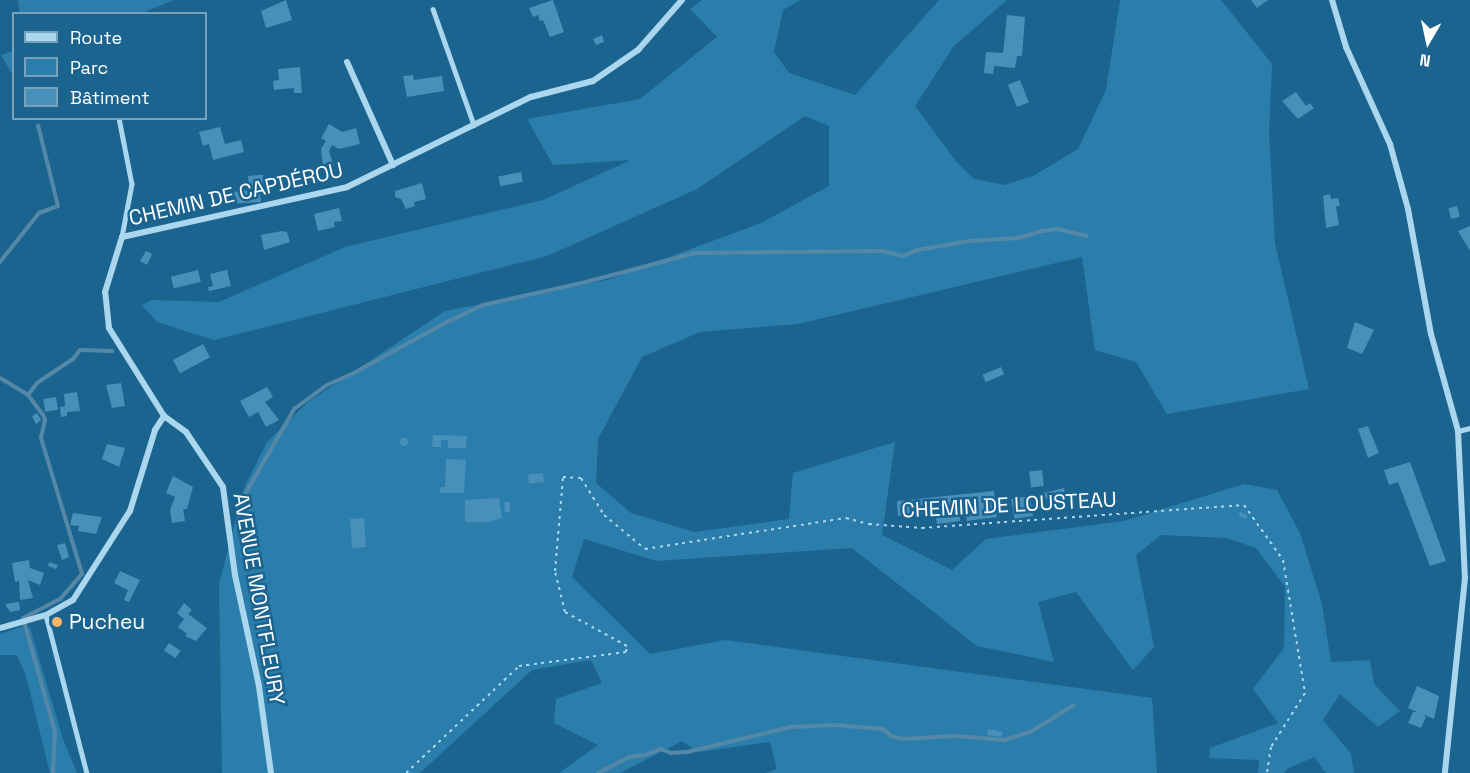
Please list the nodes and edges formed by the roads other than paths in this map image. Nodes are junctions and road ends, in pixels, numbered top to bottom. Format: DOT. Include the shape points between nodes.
graph roads {
  1 [pos="682,0"];
  2 [pos="1332,0"];
  3 [pos="433,9"];
  4 [pos="348,62"];
  5 [pos="119,120"];
  6 [pos="474,125"];
  7 [pos="393,165"];
  8 [pos="122,237"];
  9 [pos="164,416"];
  10 [pos="1470,428"];
  11 [pos="1458,431"];
  12 [pos="46,615"];
  13 [pos="0,628"];
  14 [pos="87,773"];
  15 [pos="271,773"];
  16 [pos="1445,773"];
  1 -- 6 [label="street, CHEMIN DE CAPDÉROU" via="638,50 592,81 531,97"];
  2 -- 11 [label="street" via="1346,46 1390,144 1408,209 1431,334"];
  3 -- 6 [label="lane"];
  4 -- 7 [label="street"];
  5 -- 8 [label="lane" via="132,184"];
  6 -- 7 [label="street, CHEMIN DE CAPDÉROU"];
  7 -- 8 [label="street, CHEMIN DE CAPDÉROU" via="347,187"];
  8 -- 9 [label="street, CHEMIN DE CAPDÉROU" via="105,292 109,328"];
  9 -- 12 [label="street" via="155,430 130,511 73,600"];
  9 -- 15 [label="street, AVENUE MONTFLEURY" via="186,432 223,487"];
  10 -- 11 [label="lane"];
  11 -- 16 [label="street" via="1466,578"];
  12 -- 13 [label="street"];
  12 -- 14 [label="lane"];
}
